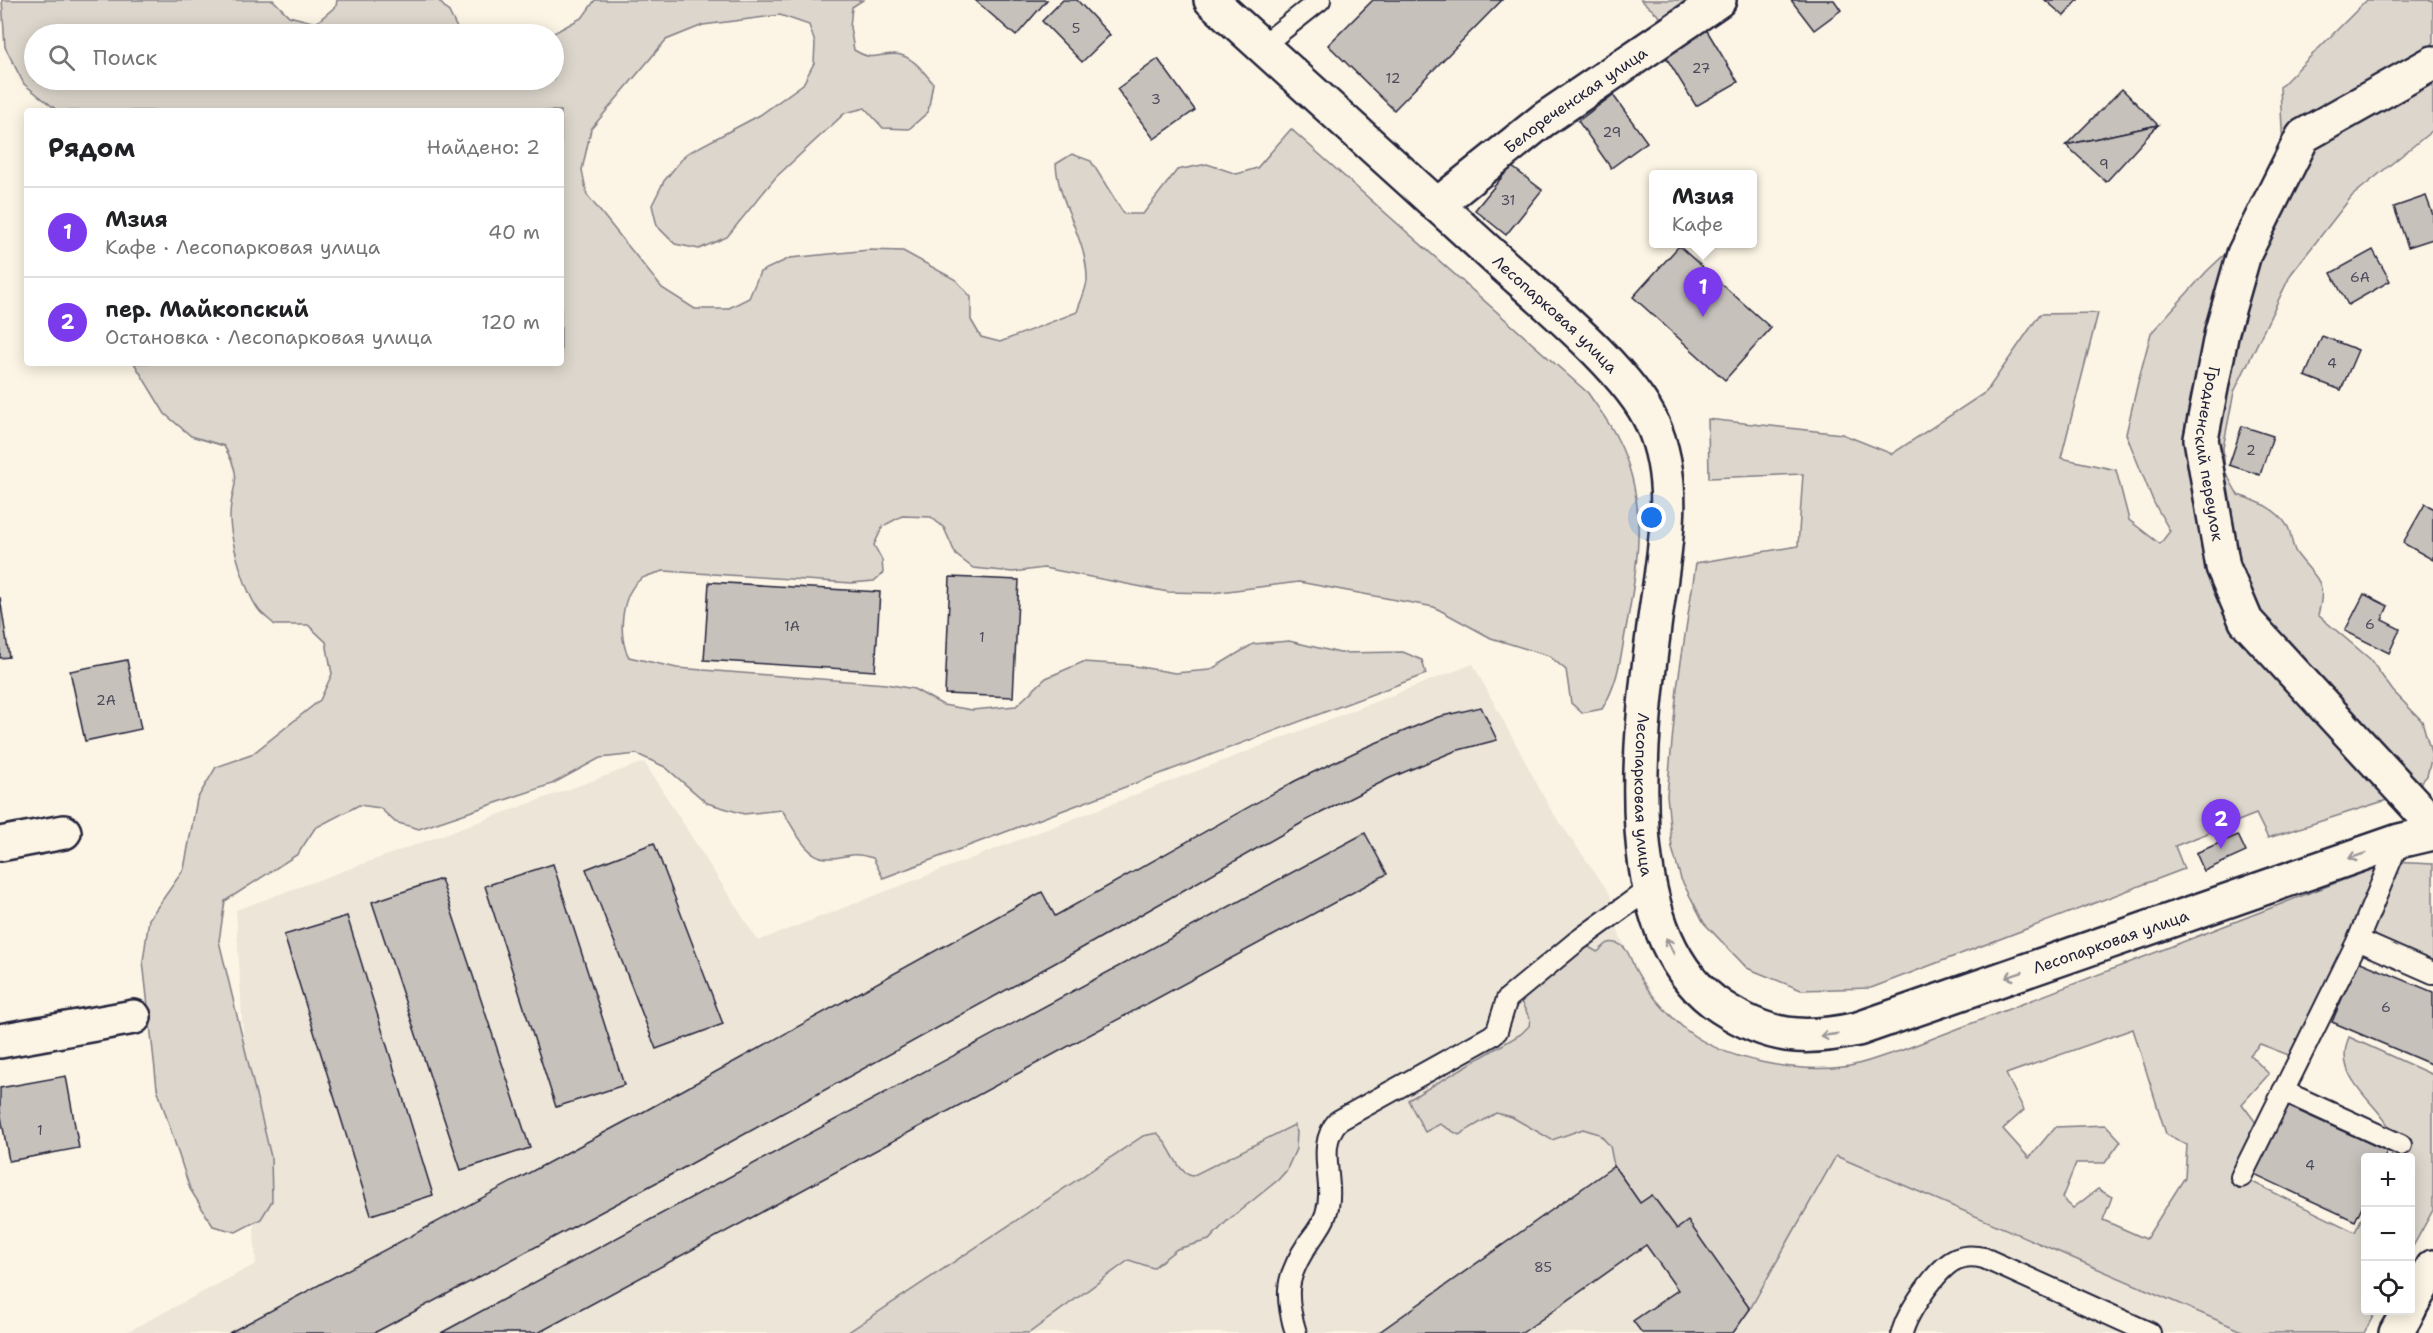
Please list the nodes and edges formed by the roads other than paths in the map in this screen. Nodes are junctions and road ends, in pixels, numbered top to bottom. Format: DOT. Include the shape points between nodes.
graph roads {
  1 [pos="1211,0"];
  2 [pos="1320,0"];
  3 [pos="1719,0"];
  4 [pos="1263,46"];
  5 [pos="2433,63"];
  6 [pos="1437,205"];
  7 [pos="2433,824"];
  8 [pos="64,832"];
  9 [pos="2433,832"];
  10 [pos="2399,841"];
  11 [pos="0,844"];
  12 [pos="1650,888"];
  13 [pos="2358,940"];
  14 [pos="2433,973"];
  15 [pos="134,1017"];
  16 [pos="0,1041"];
  17 [pos="2283,1091"];
  18 [pos="2401,1145"];
  19 [pos="2241,1176"];
  20 [pos="2433,1267"];
  21 [pos="2415,1300"];
  22 [pos="2406,1315"];
  23 [pos="1296,1333"];
  24 [pos="1902,1333"];
  25 [pos="2150,1333"];
  26 [pos="2396,1333"];
  1 -- 4 [label="main road, Лесопарковая улица"];
  2 -- 4 [label="lane"];
  3 -- 6 [label="main road, Белореченская улица" via="1543,120"];
  4 -- 6 [label="main road, Лесопарковая улица"];
  5 -- 7 [label="main road, Гродненский переулок" via="2303,136 2244,254 2222,331 2201,440 2223,567 2246,621"];
  6 -- 12 [label="main road, Лесопарковая улица" via="1542,300 1622,380 1639,399 1660,442 1666,465 1669,513 1641,753 1645,860"];
  8 -- 11 [label="main road"];
  9 -- 10 [label="main road, Лесопарковая улица"];
  10 -- 12 [label="main road, Лесопарковая улица, one-way" via="1858,1029 1800,1037 1773,1033 1706,996 1687,976 1672,951"];
  10 -- 13 [label="lane"];
  12 -- 23 [label="lane" via="1507,999 1497,1031 1491,1036 1338,1121 1329,1131 1325,1153 1330,1191 1326,1215 1290,1276 1288,1292"];
  13 -- 14 [label="lane"];
  13 -- 17 [label="lane"];
  15 -- 16 [label="main road"];
  17 -- 18 [label="lane"];
  17 -- 19 [label="lane"];
  20 -- 21 [label="main road"];
  22 -- 26 [label="main road"];
  24 -- 25 [label="lane" via="1914,1306 1946,1265 1970,1256 1984,1258"];
}
